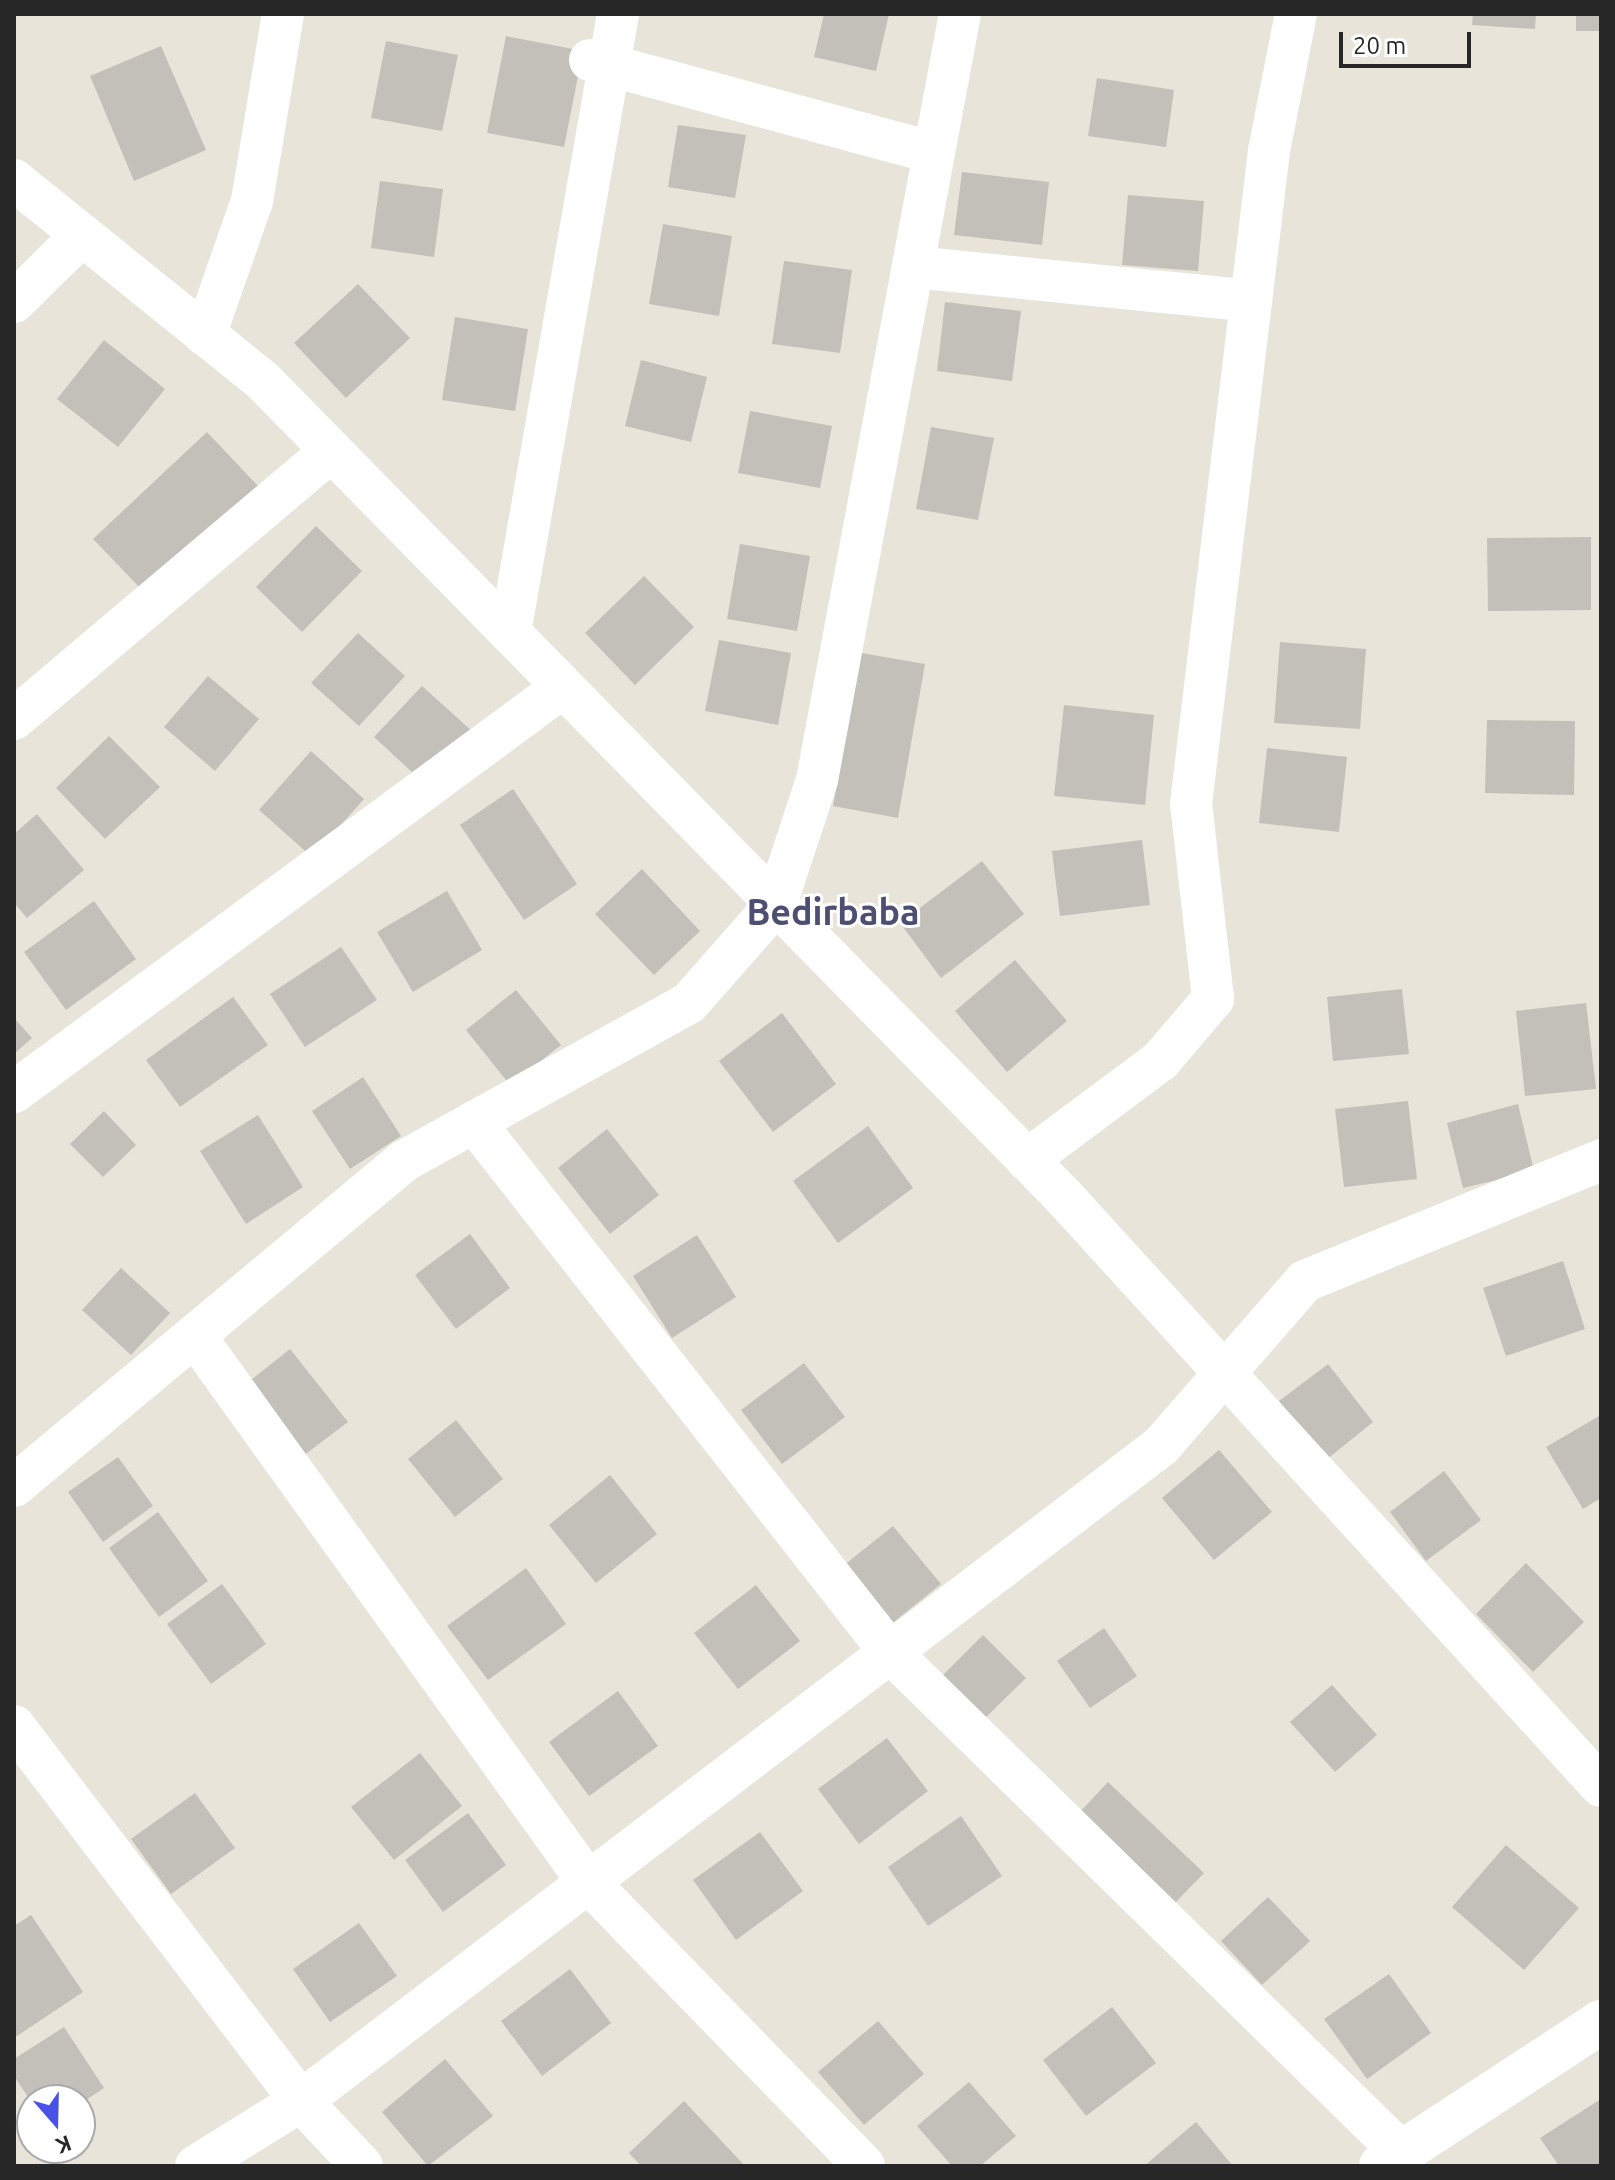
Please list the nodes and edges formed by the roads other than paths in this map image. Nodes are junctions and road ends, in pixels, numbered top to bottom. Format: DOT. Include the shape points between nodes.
graph roads {
  1 [pos="283,14"];
  2 [pos="618,14"];
  3 [pos="960,14"];
  4 [pos="1296,14"];
  5 [pos="600,64"];
  6 [pos="934,153"];
  7 [pos="14,180"];
  8 [pos="82,235"];
  9 [pos="913,267"];
  10 [pos="1251,301"];
  11 [pos="14,302"];
  12 [pos="205,335"];
  13 [pos="331,451"];
  14 [pos="510,633"];
  15 [pos="563,687"];
  16 [pos="14,719"];
  17 [pos="776,904"];
  18 [pos="14,1092"];
  19 [pos="474,1122"];
  20 [pos="1027,1160"];
  21 [pos="1601,1160"];
  22 [pos="195,1336"];
  23 [pos="1222,1371"];
  24 [pos="14,1486"];
  25 [pos="890,1652"];
  26 [pos="14,1726"];
  27 [pos="1601,1786"];
  28 [pos="588,1882"];
  29 [pos="1601,2022"];
  30 [pos="301,2101"];
  31 [pos="1391,2159"];
  32 [pos="196,2166"];
  33 [pos="362,2166"];
  34 [pos="864,2166"];
  1 -- 12 [label="street" via="252,201"];
  2 -- 5 [label="street"];
  3 -- 6 [label="street"];
  4 -- 10 [label="street"];
  5 -- 6 [label="street"];
  5 -- 14 [label="street"];
  6 -- 9 [label="street"];
  7 -- 8 [label="street"];
  8 -- 11 [label="street"];
  8 -- 12 [label="street"];
  9 -- 10 [label="street"];
  9 -- 17 [label="street" via="817,780"];
  10 -- 20 [label="street" via="1191,804 1213,999 1160,1061"];
  12 -- 13 [label="street"];
  13 -- 14 [label="street"];
  13 -- 16 [label="street"];
  14 -- 15 [label="street"];
  15 -- 17 [label="street"];
  15 -- 18 [label="street"];
  17 -- 19 [label="street" via="689,1003"];
  17 -- 20 [label="street"];
  19 -- 22 [label="street" via="404,1161"];
  19 -- 25 [label="street"];
  20 -- 23 [label="street"];
  21 -- 23 [label="street" via="1305,1281"];
  22 -- 24 [label="street"];
  22 -- 28 [label="street"];
  23 -- 25 [label="street" via="1161,1446"];
  23 -- 27 [label="street"];
  25 -- 28 [label="street"];
  25 -- 31 [label="street"];
  26 -- 30 [label="street"];
  28 -- 30 [label="street"];
  28 -- 34 [label="street"];
  29 -- 31 [label="street"];
  30 -- 32 [label="street"];
  30 -- 33 [label="street"];
}
